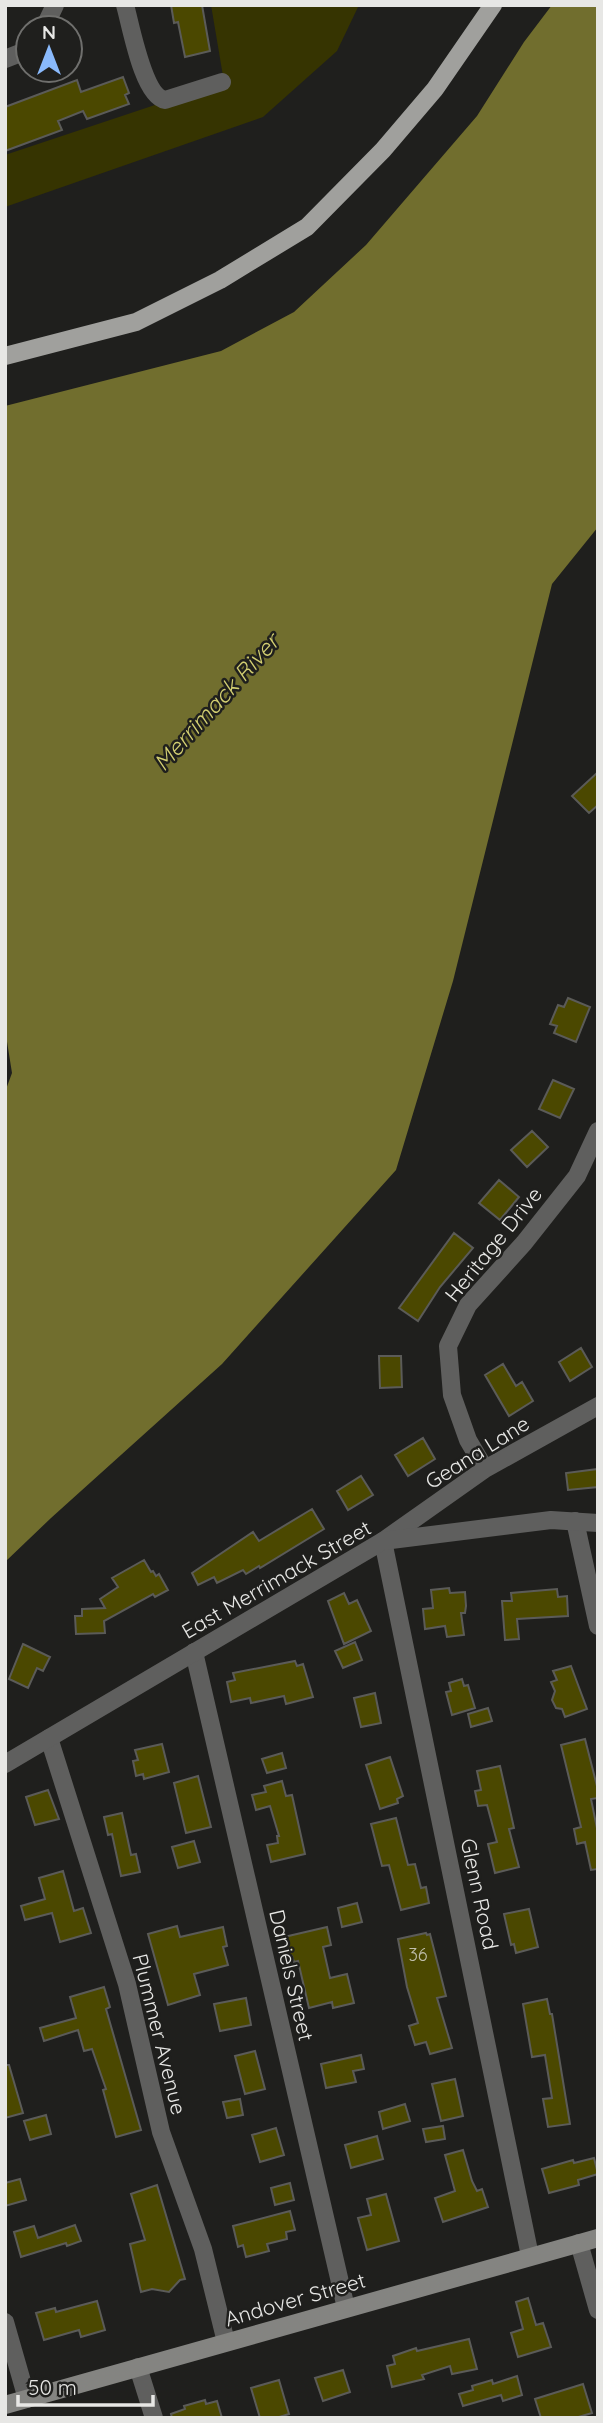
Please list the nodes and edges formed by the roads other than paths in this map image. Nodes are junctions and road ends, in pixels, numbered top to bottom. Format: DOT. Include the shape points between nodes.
graph roads {
  1 [pos="125,5"];
  2 [pos="493,5"];
  3 [pos="222,82"];
  4 [pos="5,356"];
  5 [pos="598,1132"];
  6 [pos="598,1406"];
  7 [pos="485,1469"];
  8 [pos="575,1521"];
  9 [pos="598,1523"];
  10 [pos="383,1541"];
  11 [pos="598,1626"];
  12 [pos="194,1652"];
  13 [pos="49,1738"];
  14 [pos="5,1763"];
  15 [pos="598,2238"];
  16 [pos="579,2243"];
  17 [pos="530,2256"];
  18 [pos="346,2308"];
  19 [pos="598,2310"];
  20 [pos="5,2322"];
  21 [pos="226,2342"];
  22 [pos="138,2367"];
  23 [pos="27,2399"];
  24 [pos="5,2405"];
  25 [pos="154,2418"];
  1 -- 3 [label="street" via="147,84 157,98 165,100"];
  2 -- 4 [label="main road" via="435,89 307,227 220,280 136,323"];
  5 -- 7 [label="street, Heritage Drive" via="577,1176 468,1304 448,1346 453,1395 468,1440"];
  6 -- 7 [label="street, Geana Lane"];
  7 -- 10 [label="street, Geana Lane"];
  8 -- 9 [label="street, East Merrimack Street"];
  8 -- 10 [label="street, East Merrimack Street"];
  8 -- 11 [label="street"];
  10 -- 12 [label="street, East Merrimack Street"];
  10 -- 17 [label="street, Glenn Road"];
  12 -- 13 [label="street, East Merrimack Street"];
  12 -- 18 [label="street, Daniels Street"];
  13 -- 14 [label="street, East Merrimack Street"];
  13 -- 21 [label="street, Plummer Avenue" via="127,1984 161,2132 202,2249"];
  15 -- 16 [label="main road, Andover Street"];
  16 -- 17 [label="main road, Andover Street"];
  16 -- 19 [label="street"];
  17 -- 18 [label="main road, Andover Street"];
  18 -- 21 [label="main road, Andover Street"];
  20 -- 23 [label="street"];
  21 -- 22 [label="main road, Andover Street"];
  22 -- 23 [label="main road, Andover Street"];
  22 -- 25 [label="street"];
  23 -- 24 [label="main road, Andover Street"];
}
